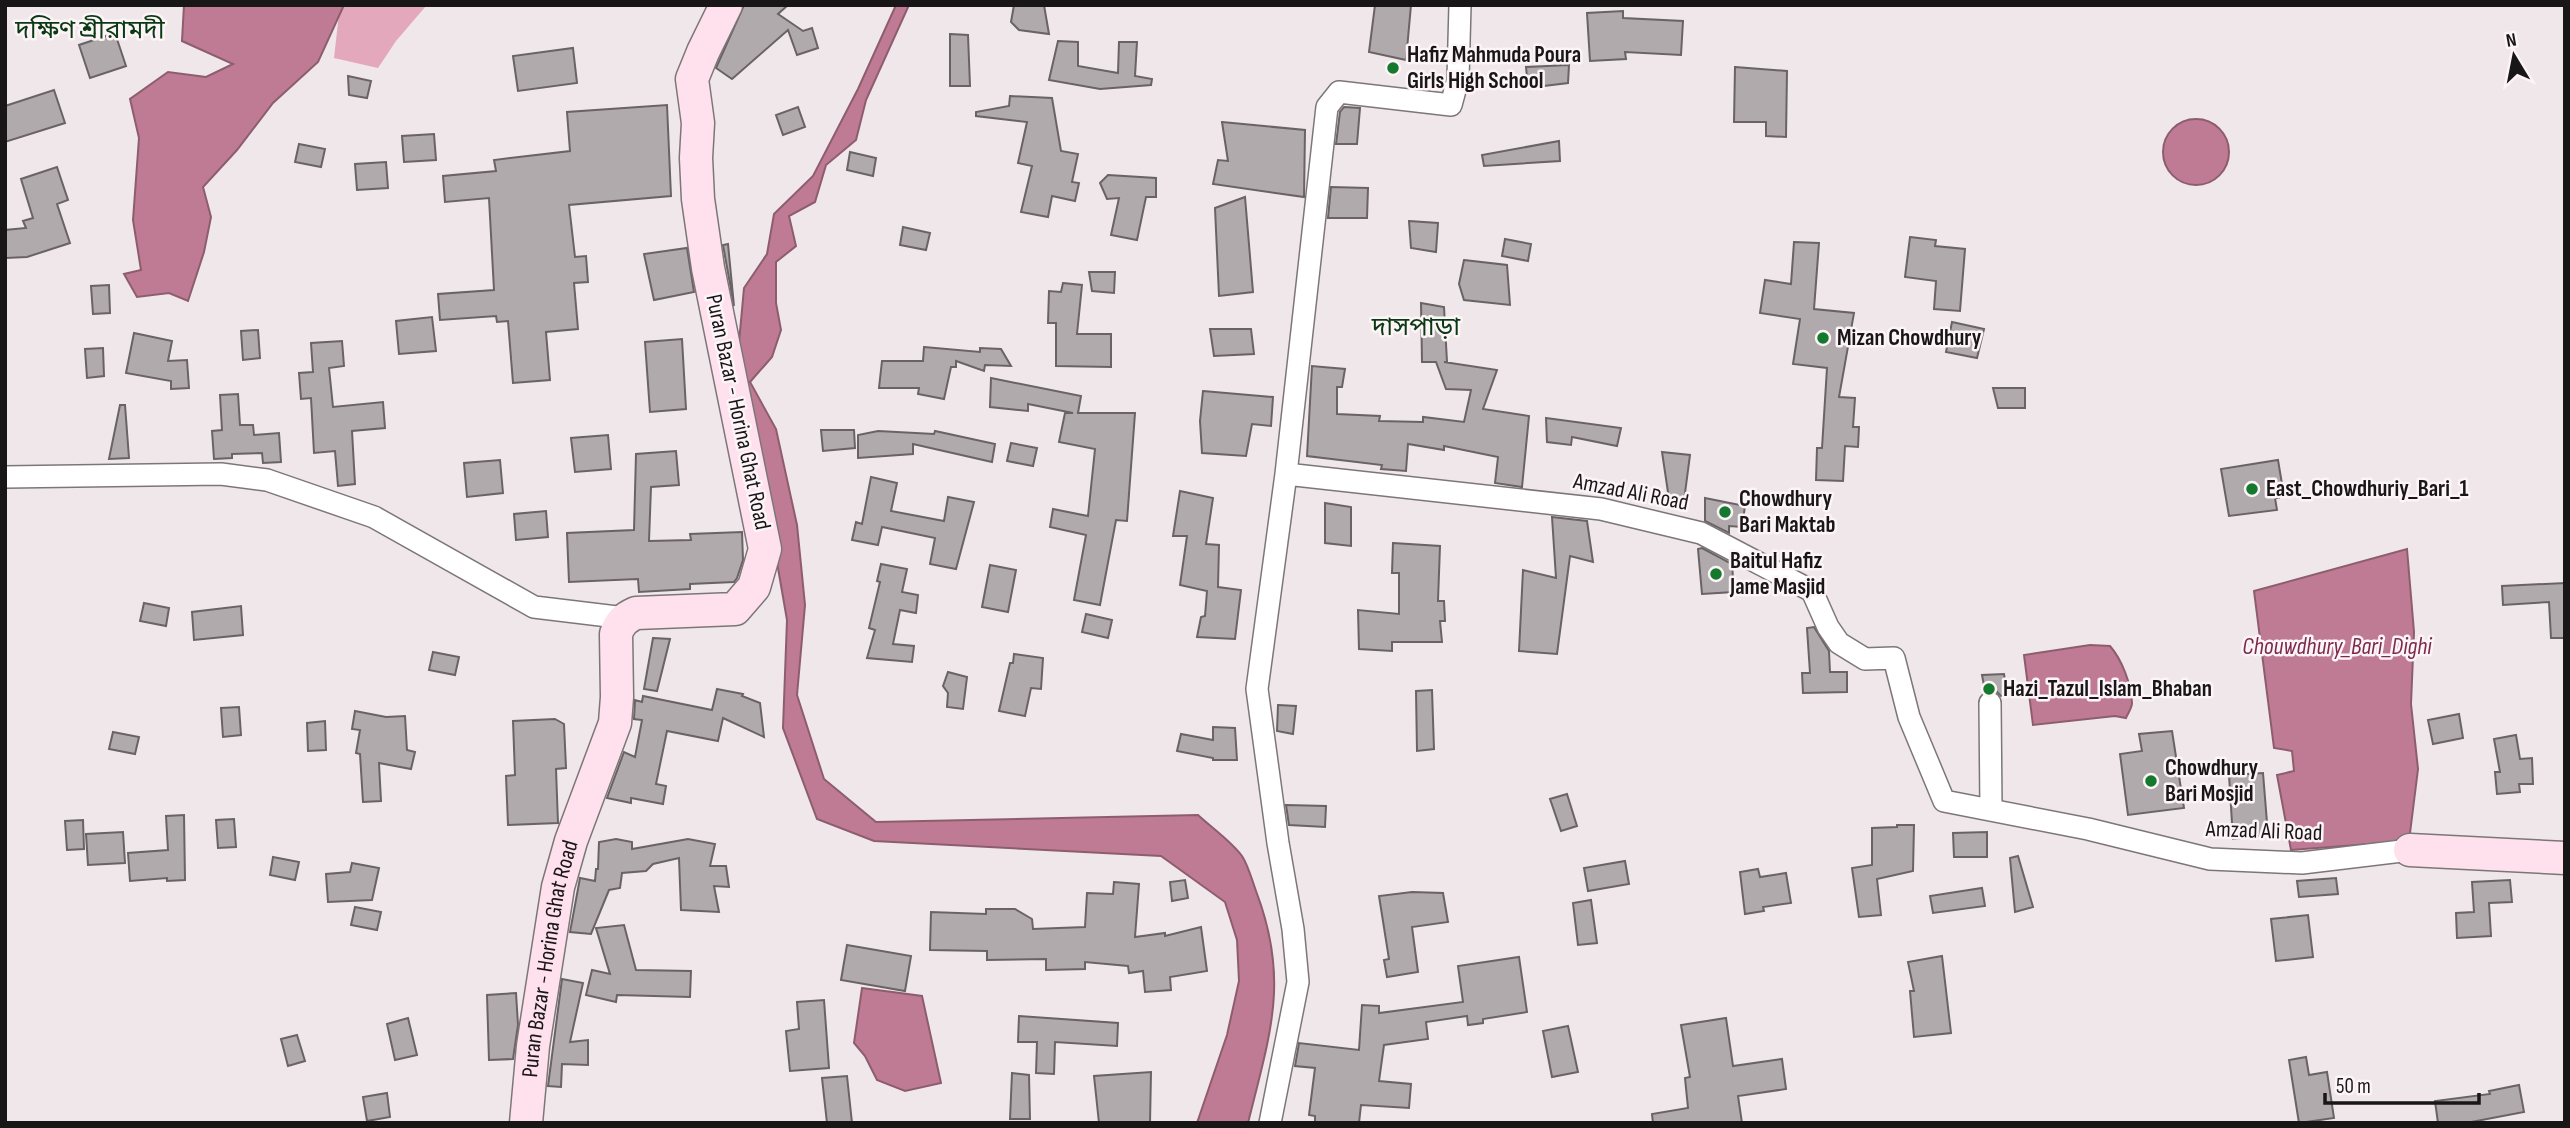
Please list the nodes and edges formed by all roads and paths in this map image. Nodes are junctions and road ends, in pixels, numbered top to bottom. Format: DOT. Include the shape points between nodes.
graph roads {
  1 [pos="726,5"];
  2 [pos="1460,5"];
  3 [pos="1286,474"];
  4 [pos="5,477"];
  5 [pos="625,618"];
  6 [pos="1990,703"];
  7 [pos="1991,809"];
  8 [pos="2410,850"];
  9 [pos="2565,858"];
  10 [pos="526,1123"];
  11 [pos="1270,1123"];
  1 -- 5 [label="main road, Puran Bazar - Horina Ghat Road" via="692,79 698,123 698,199 765,549 754,587 735,609 636,613"];
  2 -- 3 [label="street" via="1458,79 1451,105 1339,92 1327,107"];
  3 -- 7 [label="street, Amzad Ali Road" via="1601,509 1701,533 1812,591 1839,643 1865,659 1894,658 1909,718 1944,801"];
  3 -- 11 [label="street" via="1257,690 1298,982"];
  4 -- 5 [label="street" via="221,474 267,480 374,517 534,607"];
  5 -- 10 [label="main road, Puran Bazar - Horina Ghat Road" via="616,634 615,723 558,887"];
  6 -- 7 [label="street"];
  7 -- 8 [label="street, Amzad Ali Road" via="2210,859 2302,863"];
  8 -- 9 [label="main road"];
}
